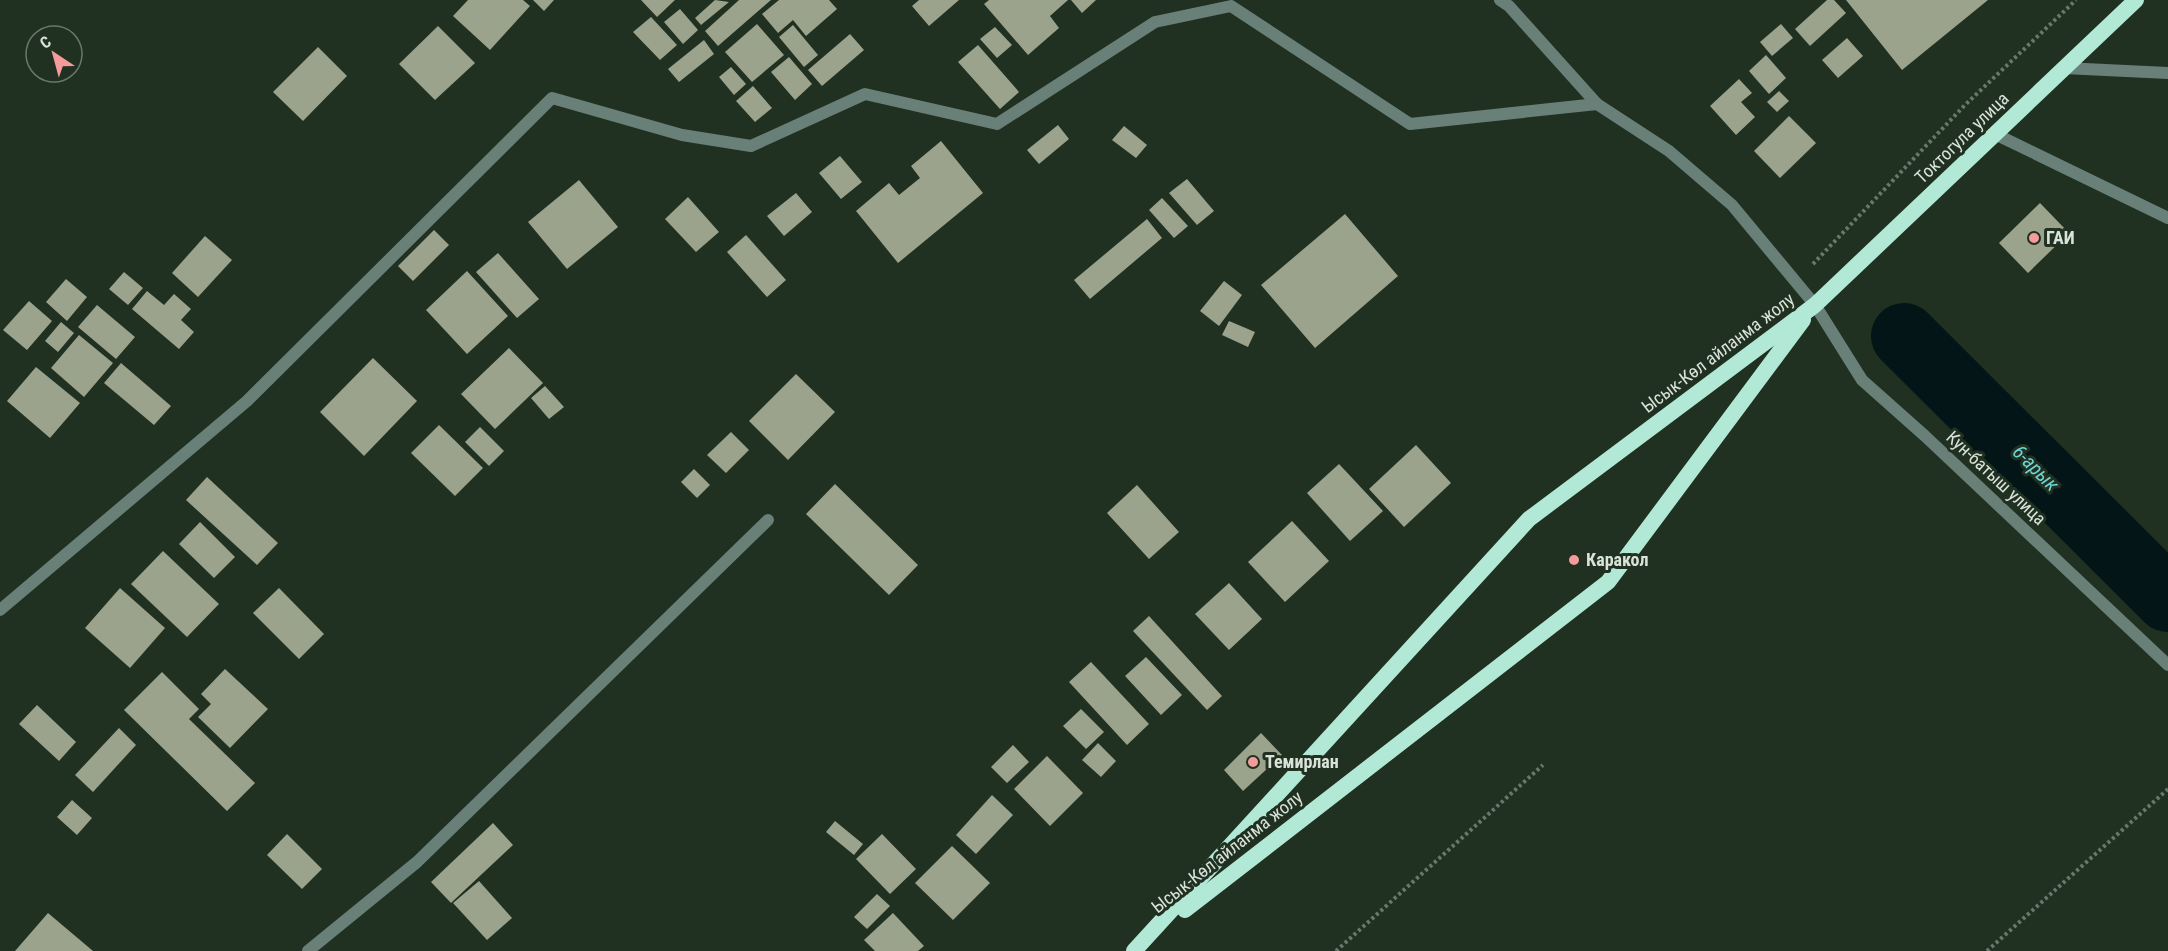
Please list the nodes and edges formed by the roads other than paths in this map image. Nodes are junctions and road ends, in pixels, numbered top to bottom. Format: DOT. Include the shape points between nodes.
graph roads {
  1 [pos="1500,0"];
  2 [pos="2136,0"];
  3 [pos="2064,68"];
  4 [pos="2168,73"];
  5 [pos="1597,104"];
  6 [pos="1995,134"];
  7 [pos="2168,218"];
  8 [pos="1815,305"];
  9 [pos="768,520"];
  10 [pos="0,610"];
  11 [pos="2168,665"];
  12 [pos="1148,938"];
  13 [pos="308,951"];
  14 [pos="1134,951"];
  1 -- 5 [label="street, Кун-батыш улица"];
  2 -- 3 [label="highway, Токтогула улица"];
  3 -- 4 [label="street"];
  3 -- 6 [label="highway, Токтогула улица"];
  5 -- 8 [label="street, Кун-батыш улица" via="1669,151 1731,205"];
  5 -- 10 [label="street" via="1410,124 1231,6 1155,22 997,124 865,94 751,146 682,135 552,98 247,401"];
  6 -- 7 [label="street"];
  6 -- 8 [label="highway, Токтогула улица"];
  8 -- 11 [label="street, Кун-батыш улица" via="1862,381"];
  8 -- 12 [label="highway, Ысык-Көл айланма жолу" via="1529,519"];
  8 -- 12 [label="highway, Ысык-Көл айланма жолу" via="1608,582"];
  9 -- 13 [label="street" via="417,862"];
  12 -- 14 [label="highway, Ысык-Көл айланма жолу"];
}
